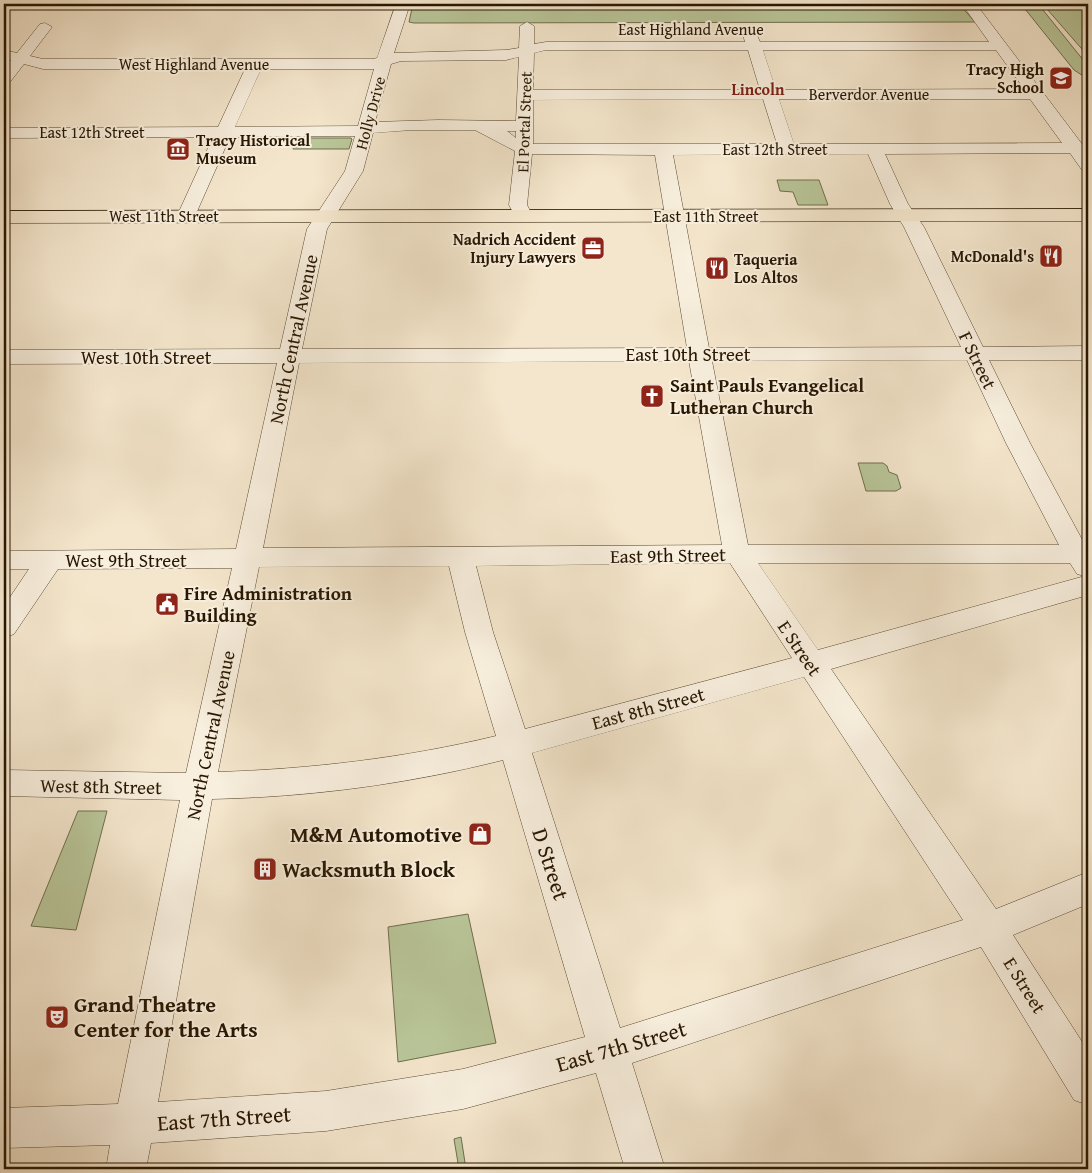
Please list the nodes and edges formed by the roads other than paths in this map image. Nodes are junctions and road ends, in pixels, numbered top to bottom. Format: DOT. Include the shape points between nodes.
graph roads {
  1 [pos="403,4"];
  2 [pos="969,4"];
  3 [pos="527,26"];
  4 [pos="45,27"];
  5 [pos="748,28"];
  6 [pos="754,46"];
  7 [pos="1000,46"];
  8 [pos="526,50"];
  9 [pos="4,54"];
  10 [pos="21,58"];
  11 [pos="384,60"];
  12 [pos="255,64"];
  13 [pos="4,79"];
  14 [pos="769,94"];
  15 [pos="1034,94"];
  16 [pos="525,95"];
  17 [pos="480,126"];
  18 [pos="524,126"];
  19 [pos="366,128"];
  20 [pos="4,132"];
  21 [pos="224,132"];
  22 [pos="524,148"];
  23 [pos="787,148"];
  24 [pos="1076,148"];
  25 [pos="874,149"];
  26 [pos="663,150"];
  27 [pos="1088,166"];
  28 [pos="186,216"];
  29 [pos="324,216"];
  30 [pos="524,216"];
  31 [pos="675,216"];
  32 [pos="907,216"];
  33 [pos="1088,216"];
  34 [pos="4,217"];
  35 [pos="974,353"];
  36 [pos="1088,353"];
  37 [pos="699,354"];
  38 [pos="288,356"];
  39 [pos="4,357"];
  40 [pos="738,554"];
  41 [pos="460,557"];
  42 [pos="248,559"];
  43 [pos="1084,559"];
  44 [pos="4,560"];
  45 [pos="50,560"];
  46 [pos="1088,585"];
  47 [pos="4,627"];
  48 [pos="810,664"];
  49 [pos="514,744"];
  50 [pos="4,784"];
  51 [pos="198,788"];
  52 [pos="1088,888"];
  53 [pos="989,928"];
  54 [pos="609,1050"];
  55 [pos="1088,1086"];
  56 [pos="135,1124"];
  57 [pos="4,1128"];
  58 [pos="126,1169"];
  59 [pos="645,1169"];
  1 -- 11 [label="street, Holly Drive"];
  2 -- 7 [label="street"];
  3 -- 8 [label="street, El Portal Street"];
  4 -- 10 [label="street"];
  5 -- 6 [label="street"];
  6 -- 7 [label="street, East Highland Avenue"];
  6 -- 8 [label="street, East Highland Avenue" via="546,46"];
  6 -- 14 [label="street"];
  7 -- 15 [label="street"];
  8 -- 11 [label="street, East Highland Avenue" via="506,55 408,56"];
  8 -- 16 [label="street, El Portal Street"];
  9 -- 10 [label="street, West Highland Avenue"];
  10 -- 12 [label="street, West Highland Avenue" via="43,64"];
  10 -- 13 [label="street"];
  11 -- 12 [label="street, West Highland Avenue" via="374,64"];
  11 -- 19 [label="street, Holly Drive"];
  12 -- 21 [label="street"];
  14 -- 15 [label="street, Berverdor Avenue"];
  14 -- 16 [label="street, Berverdor Avenue"];
  14 -- 23 [label="street"];
  15 -- 24 [label="street"];
  16 -- 18 [label="street, El Portal Street"];
  17 -- 18 [label="street, East 12th Street"];
  17 -- 19 [label="street, East 12th Street"];
  17 -- 22 [label="street, East 12th Street"];
  18 -- 22 [label="street, El Portal Street"];
  19 -- 21 [label="street, East 12th Street" via="359,131"];
  19 -- 29 [label="street, Holly Drive" via="354,171"];
  20 -- 21 [label="street, East 12th Street"];
  21 -- 28 [label="street"];
  22 -- 26 [label="street, East 12th Street"];
  22 -- 30 [label="street, El Portal Street" via="518,205"];
  23 -- 25 [label="street, East 12th Street"];
  23 -- 26 [label="street, East 12th Street"];
  24 -- 25 [label="street, East 12th Street"];
  24 -- 27 [label="street"];
  25 -- 32 [label="street, F Street"];
  26 -- 31 [label="street, E Street"];
  28 -- 29 [label="main road, West 11th Street"];
  28 -- 34 [label="main road, West 11th Street"];
  29 -- 30 [label="main road, East 11th Street"];
  29 -- 38 [label="street, North Central Avenue" via="316,230"];
  30 -- 31 [label="main road, East 11th Street"];
  31 -- 32 [label="main road, East 11th Street"];
  31 -- 37 [label="street, E Street"];
  32 -- 33 [label="main road, East 11th Street"];
  32 -- 35 [label="street, F Street"];
  35 -- 36 [label="street, East 10th Street"];
  35 -- 37 [label="street, East 10th Street"];
  35 -- 43 [label="street, F Street"];
  37 -- 38 [label="street, East 10th Street"];
  37 -- 40 [label="street, E Street" via="731,533"];
  38 -- 39 [label="street, West 10th Street"];
  38 -- 42 [label="street, North Central Avenue"];
  40 -- 41 [label="street, East 9th Street"];
  40 -- 43 [label="street, East 9th Street"];
  40 -- 48 [label="street, E Street"];
  41 -- 42 [label="street, East 9th Street"];
  41 -- 49 [label="street, D Street" via="479,632"];
  42 -- 45 [label="street, West 9th Street"];
  42 -- 51 [label="street, North Central Avenue"];
  44 -- 45 [label="street, West 9th Street"];
  45 -- 47 [label="street"];
  46 -- 48 [label="street, East 8th Street"];
  48 -- 49 [label="street, East 8th Street"];
  48 -- 53 [label="street, E Street"];
  49 -- 51 [label="street, East 8th Street" via="404,767"];
  49 -- 54 [label="street, D Street"];
  50 -- 51 [label="street, West 8th Street"];
  51 -- 56 [label="street, North Central Avenue"];
  52 -- 53 [label="street, East 7th Street"];
  53 -- 54 [label="street, East 7th Street"];
  53 -- 55 [label="street, E Street"];
  54 -- 56 [label="street, East 7th Street" via="463,1089 326,1111"];
  54 -- 59 [label="street, D Street"];
  56 -- 57 [label="street, East 7th Street"];
  56 -- 58 [label="street, North Central Avenue"];
}
